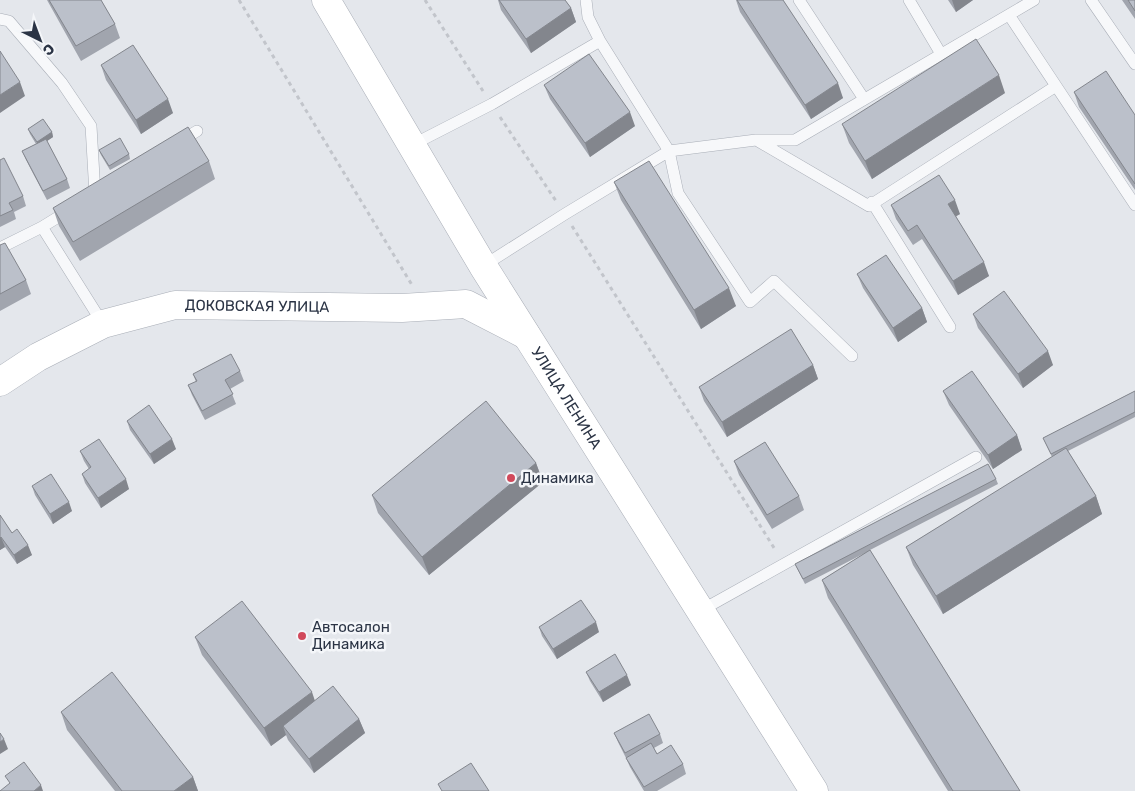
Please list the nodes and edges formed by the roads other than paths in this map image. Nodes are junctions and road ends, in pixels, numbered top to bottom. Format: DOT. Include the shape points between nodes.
graph roads {
  1 [pos="326,0"];
  2 [pos="586,0"];
  3 [pos="799,0"];
  4 [pos="909,0"];
  5 [pos="1034,0"];
  6 [pos="1091,0"];
  7 [pos="1009,15"];
  8 [pos="0,19"];
  9 [pos="600,41"];
  10 [pos="941,54"];
  11 [pos="1135,64"];
  12 [pos="1056,86"];
  13 [pos="864,99"];
  14 [pos="197,131"];
  15 [pos="756,140"];
  16 [pos="412,145"];
  17 [pos="172,146"];
  18 [pos="669,151"];
  19 [pos="872,202"];
  20 [pos="1135,204"];
  21 [pos="42,227"];
  22 [pos="0,248"];
  23 [pos="483,266"];
  24 [pos="103,324"];
  25 [pos="950,327"];
  26 [pos="526,335"];
  27 [pos="852,356"];
  28 [pos="0,382"];
  29 [pos="976,457"];
  30 [pos="700,611"];
  31 [pos="814,791"];
  1 -- 16 [label="main road, УЛИЦА ЛЕНИНА"];
  2 -- 9 [label="lane" via="588,17"];
  3 -- 13 [label="lane"];
  4 -- 10 [label="lane"];
  5 -- 7 [label="lane"];
  6 -- 11 [label="lane"];
  7 -- 10 [label="lane"];
  7 -- 12 [label="lane"];
  8 -- 21 [label="lane" via="9,21 62,83 91,126 92,196"];
  9 -- 16 [label="lane" via="492,104"];
  9 -- 18 [label="lane"];
  10 -- 13 [label="lane"];
  12 -- 19 [label="lane"];
  12 -- 20 [label="lane"];
  13 -- 15 [label="lane" via="795,140"];
  14 -- 17 [label="lane"];
  15 -- 18 [label="lane"];
  15 -- 19 [label="lane" via="869,206"];
  16 -- 23 [label="main road, УЛИЦА ЛЕНИНА"];
  18 -- 23 [label="lane"];
  18 -- 27 [label="lane" via="678,192 750,302 774,281"];
  19 -- 25 [label="lane"];
  21 -- 22 [label="lane"];
  21 -- 24 [label="lane"];
  23 -- 26 [label="main road, УЛИЦА ЛЕНИНА"];
  24 -- 26 [label="main road, ДОКОВСКАЯ УЛИЦА" via="175,305 402,308 466,304"];
  24 -- 28 [label="main road, ДОКОВСКАЯ УЛИЦА" via="38,357"];
  26 -- 30 [label="main road, УЛИЦА ЛЕНИНА"];
  29 -- 30 [label="lane"];
  30 -- 31 [label="main road, УЛИЦА ЛЕНИНА"];
}
